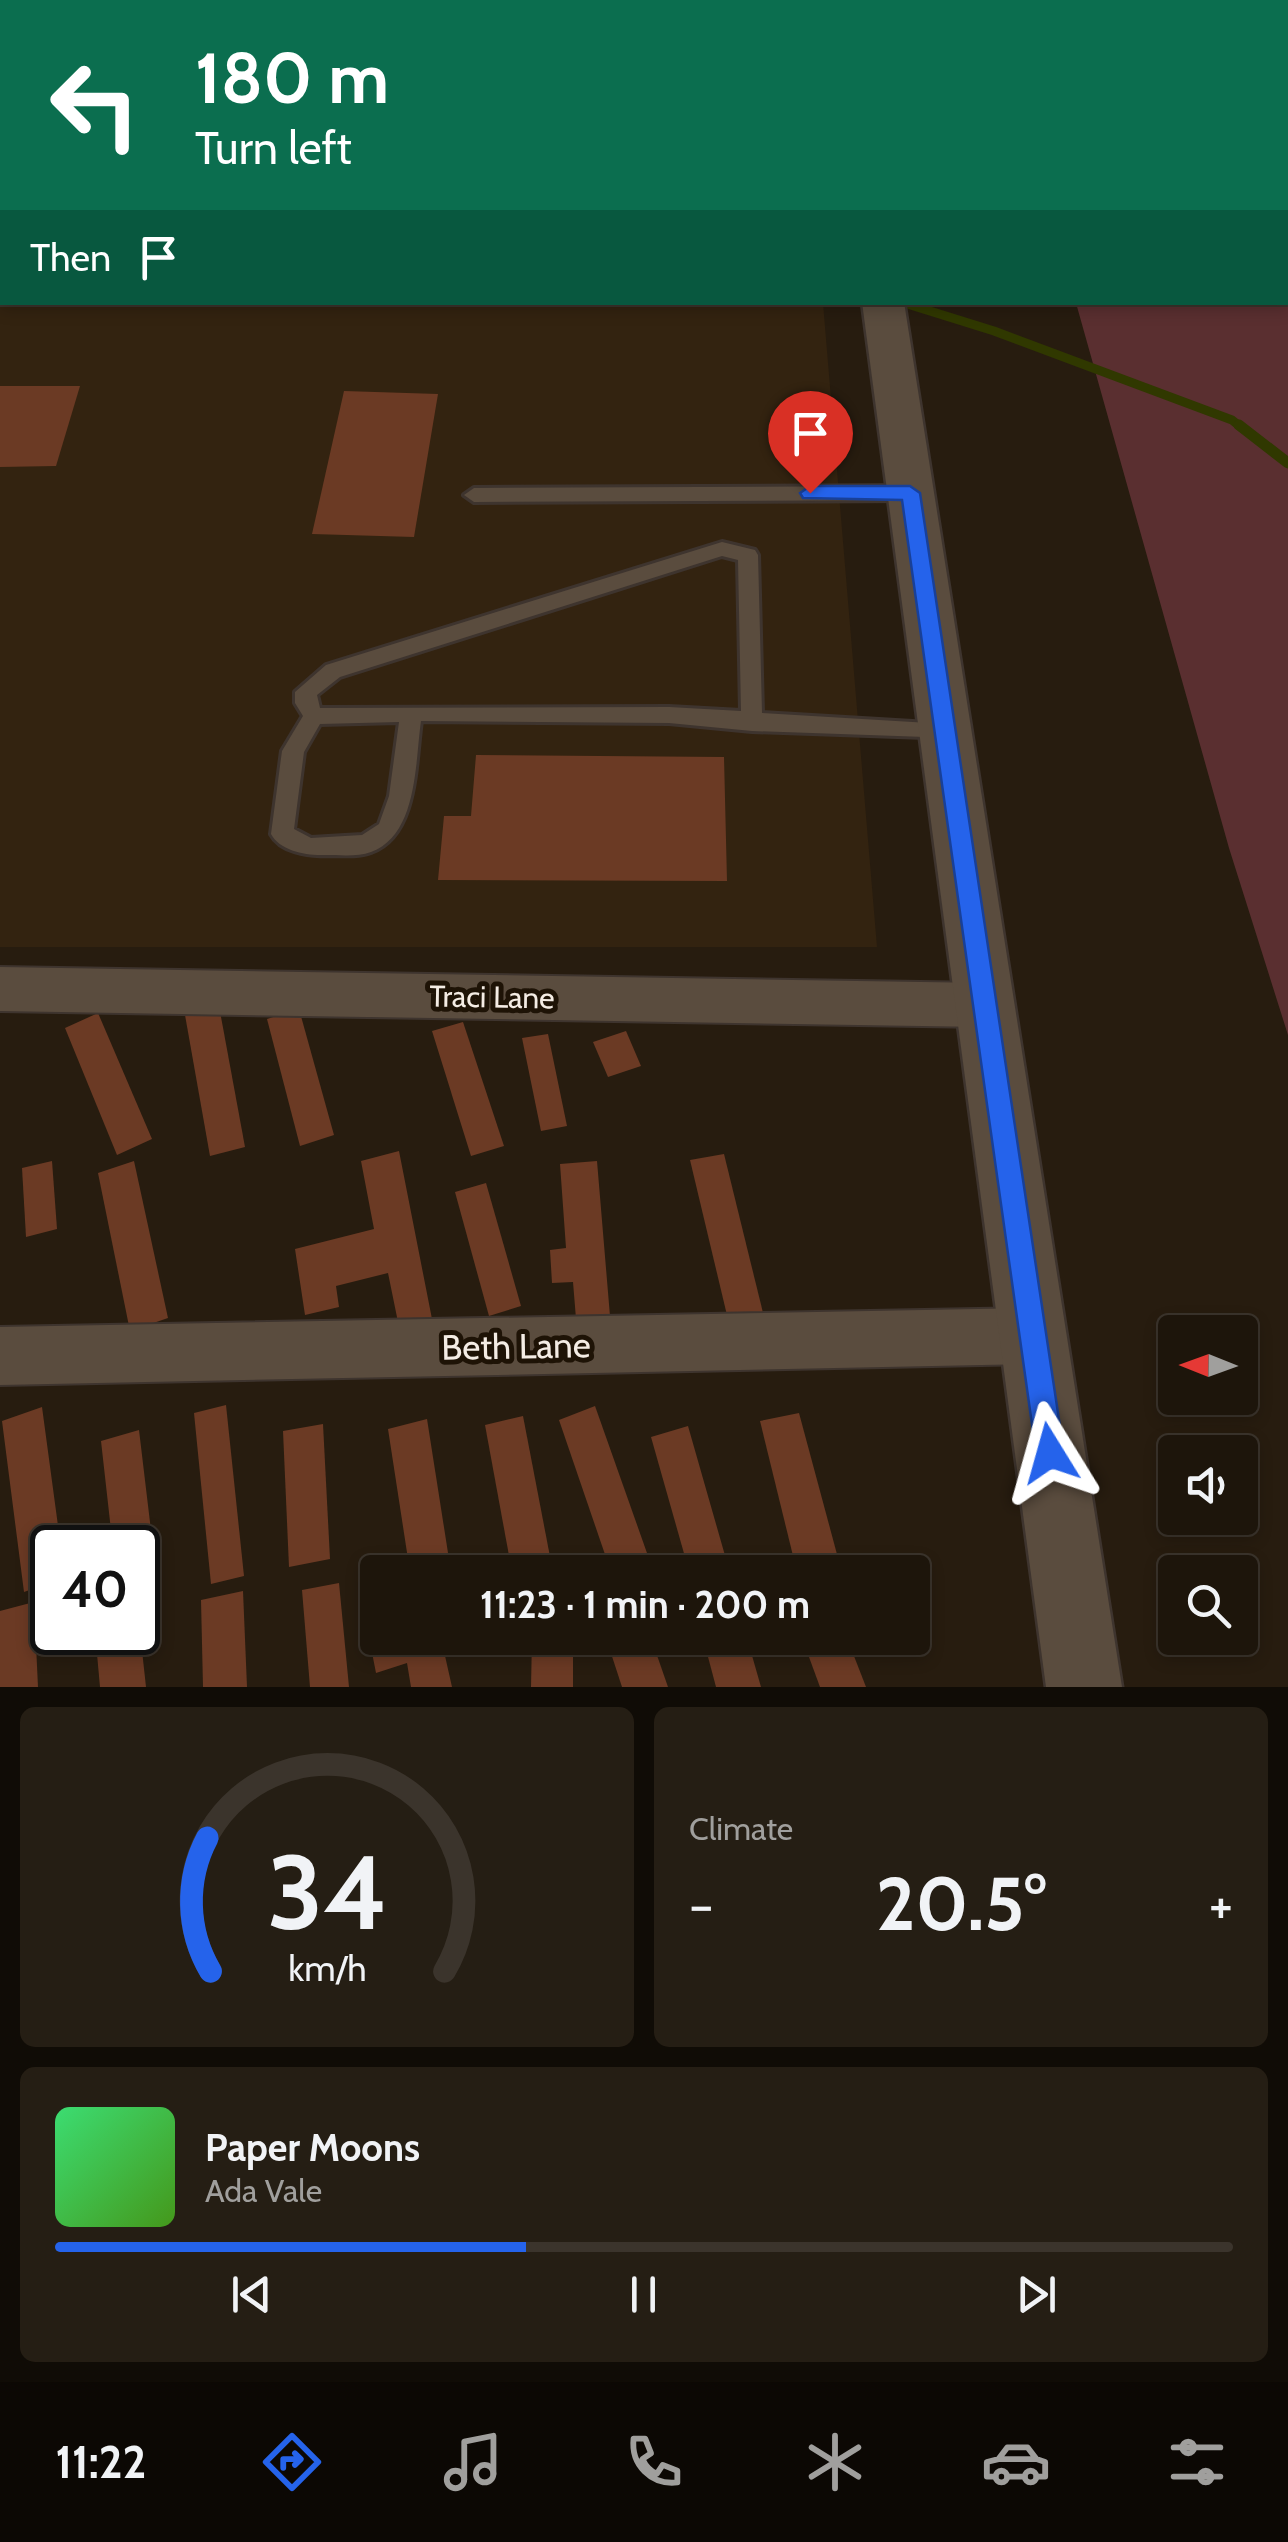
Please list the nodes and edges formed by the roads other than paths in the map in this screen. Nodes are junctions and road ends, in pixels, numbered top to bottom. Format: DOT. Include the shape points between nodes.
graph roads {
  1 [pos="883,305"];
  2 [pos="910,493"];
  3 [pos="474,495"];
  4 [pos="411,714"];
  5 [pos="314,716"];
  6 [pos="752,723"];
  7 [pos="946,732"];
  8 [pos="0,989"];
  9 [pos="985,1004"];
  10 [pos="1033,1336"];
  11 [pos="0,1356"];
  12 [pos="1084,1687"];
  1 -- 2 [label="street"];
  2 -- 3 [label="lane"];
  2 -- 7 [label="street"];
  4 -- 5 [label="lane"];
  4 -- 5 [label="lane" via="400,796 388,829 367,844 308,847 282,834 293,751"];
  4 -- 6 [label="lane" via="669,715"];
  5 -- 6 [label="lane" via="306,692 333,671 722,549 748,555"];
  6 -- 7 [label="lane"];
  7 -- 9 [label="street"];
  8 -- 9 [label="street, Traci Lane"];
  9 -- 10 [label="street"];
  10 -- 11 [label="street, Beth Lane"];
  10 -- 12 [label="street"];
}
